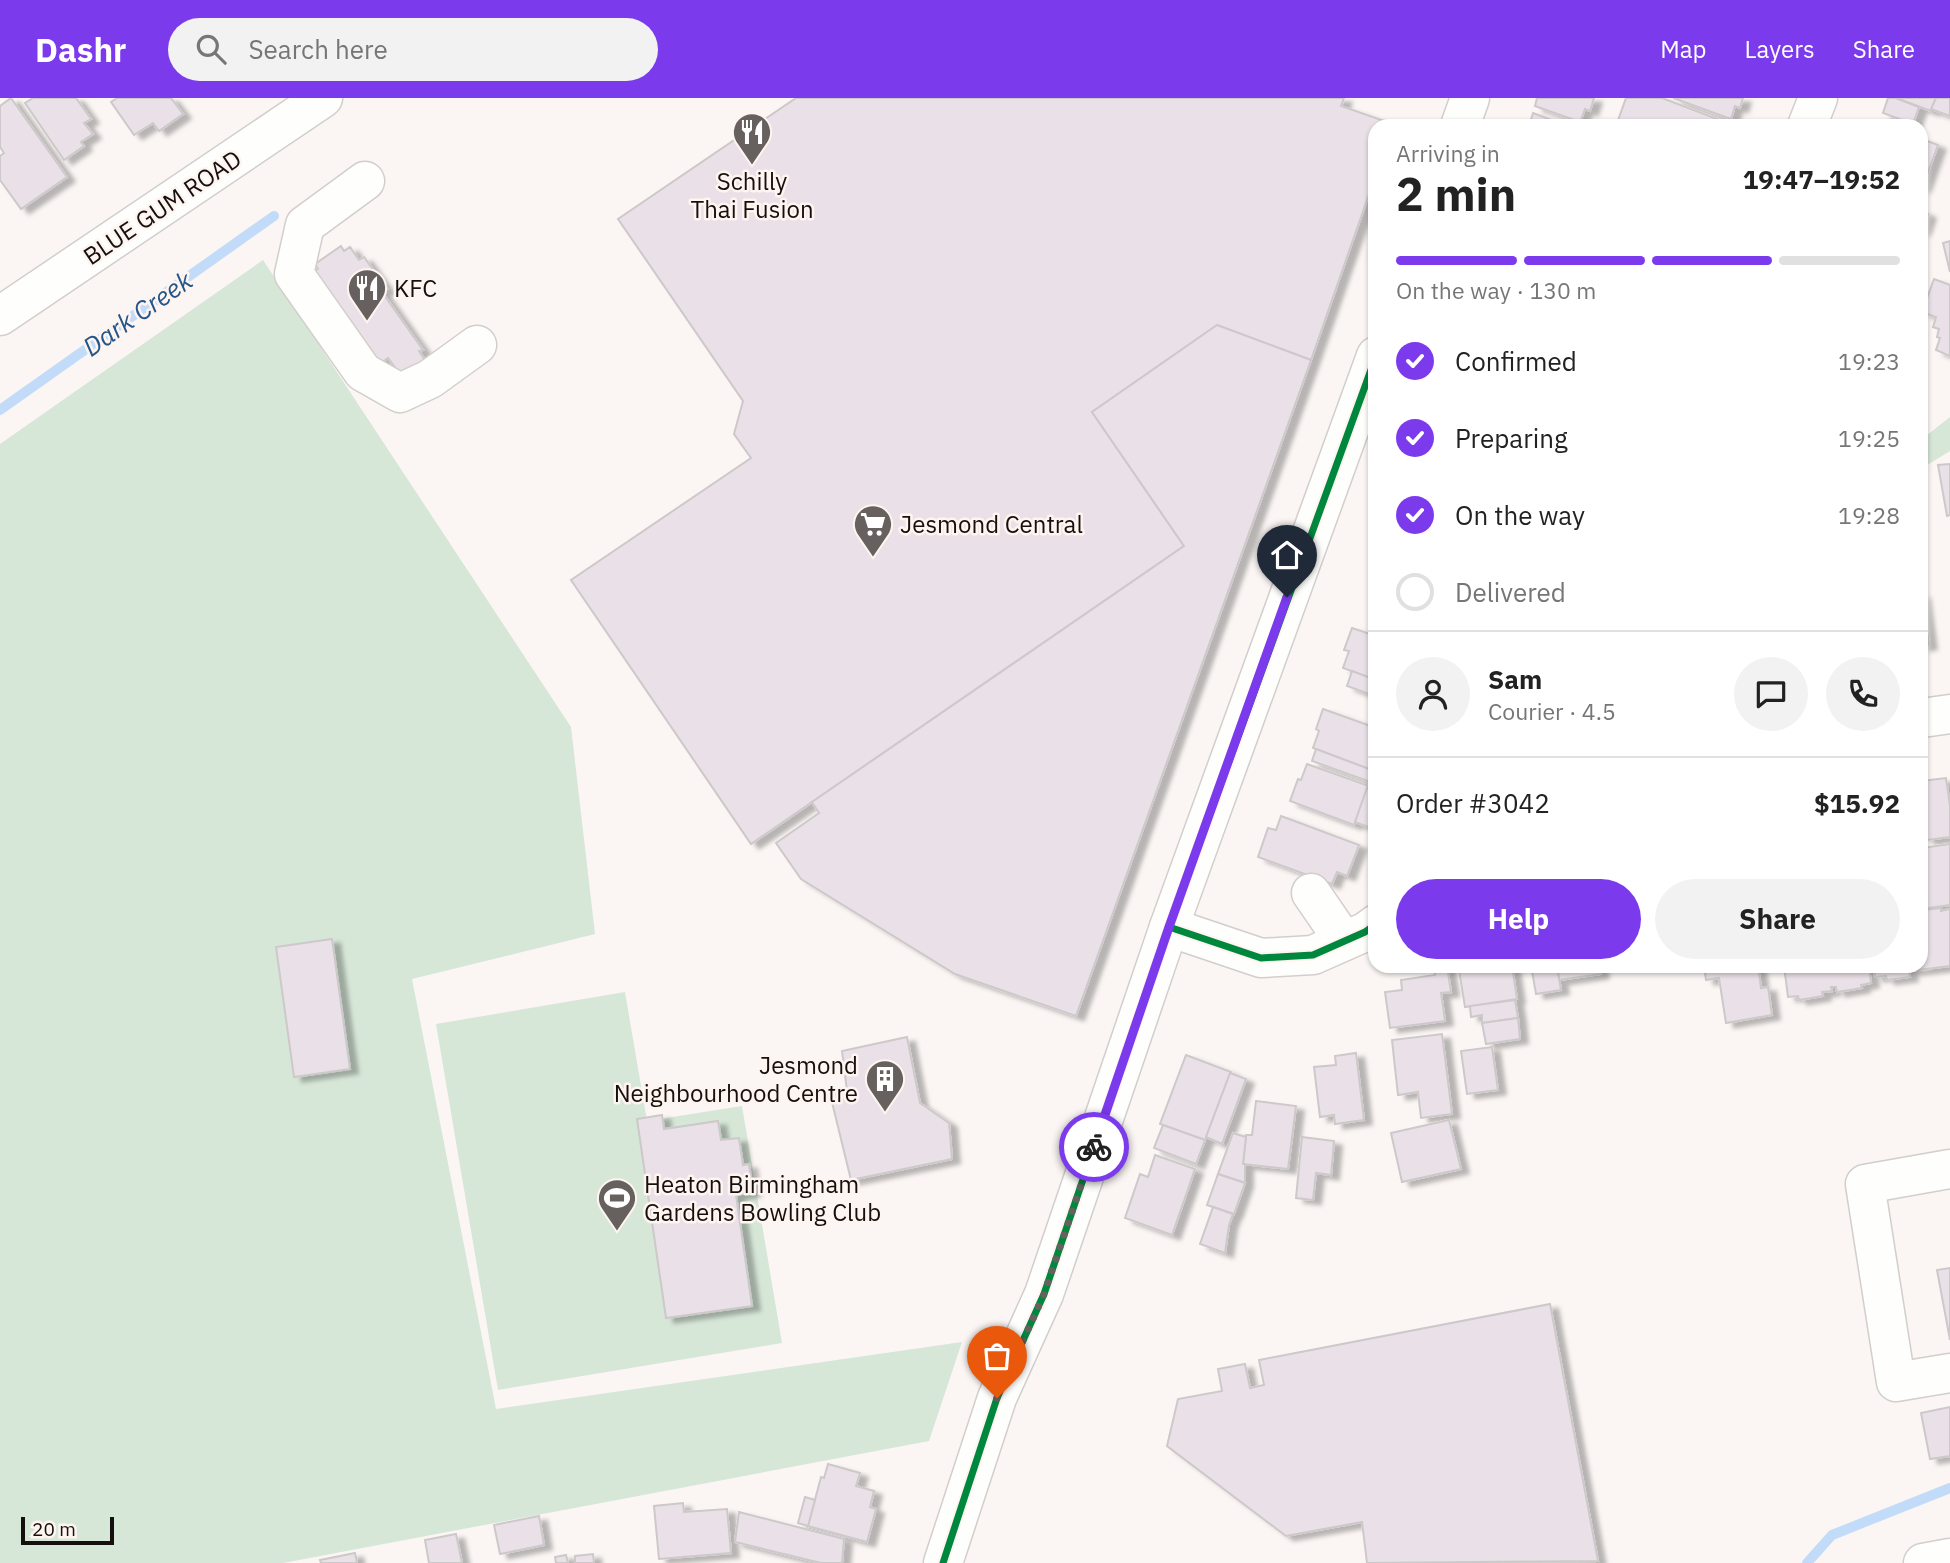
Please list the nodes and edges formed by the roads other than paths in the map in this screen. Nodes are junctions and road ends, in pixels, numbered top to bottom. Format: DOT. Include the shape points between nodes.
graph roads {
  1 [pos="323,98"];
  2 [pos="1470,98"];
  3 [pos="1818,98"];
  4 [pos="1462,119"];
  5 [pos="1810,119"];
  6 [pos="365,181"];
  7 [pos="4,305"];
  8 [pos="477,345"];
  9 [pos="1368,378"];
  10 [pos="1950,714"];
  11 [pos="1928,717"];
  12 [pos="1311,892"];
  13 [pos="1169,927"];
  14 [pos="1360,933"];
  15 [pos="1950,1169"];
  16 [pos="1950,1373"];
  17 [pos="1950,1558"];
  18 [pos="943,1563"];
  19 [pos="1923,1563"];
  1 -- 7 [label="street, BLUE GUM ROAD"];
  2 -- 4 [label="street"];
  3 -- 5 [label="street"];
  6 -- 8 [label="street" via="305,225 294,274 363,372 400,393 430,379"];
  9 -- 13 [label="street"];
  10 -- 11 [label="street"];
  12 -- 14 [label="street"];
  13 -- 14 [label="street" via="1261,958 1313,955"];
  13 -- 18 [label="street" via="1044,1294 997,1398"];
  15 -- 16 [label="street" via="1866,1184 1896,1382"];
  17 -- 19 [label="street"];
}
